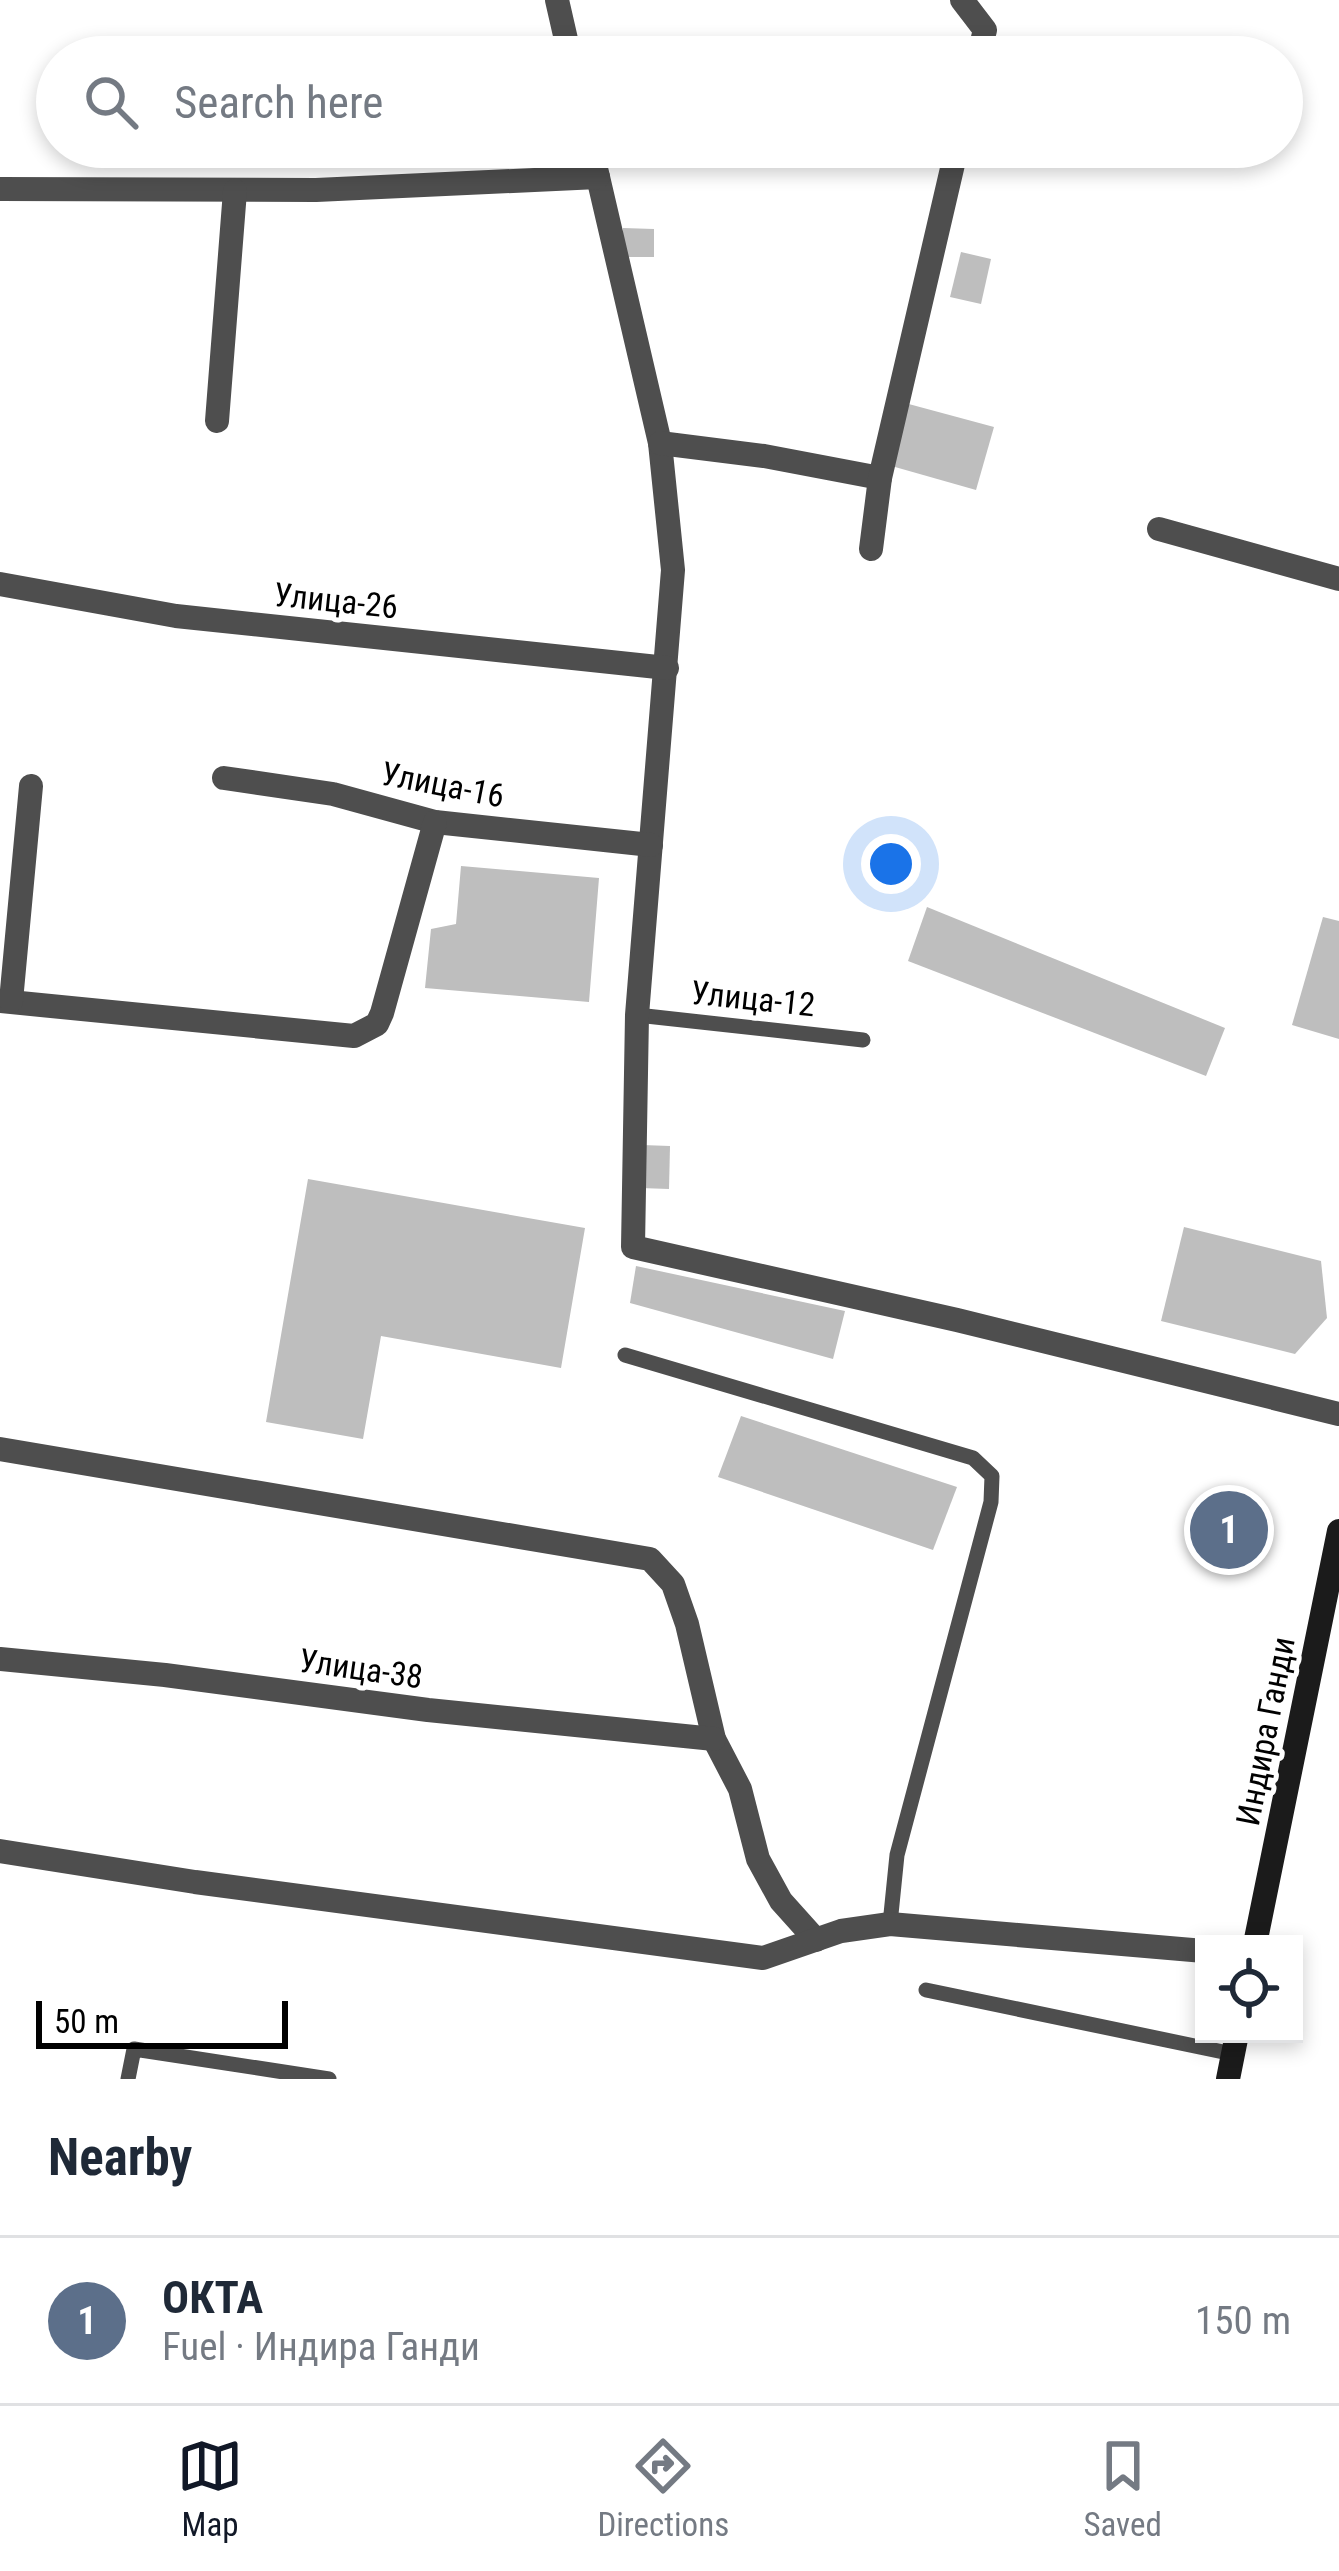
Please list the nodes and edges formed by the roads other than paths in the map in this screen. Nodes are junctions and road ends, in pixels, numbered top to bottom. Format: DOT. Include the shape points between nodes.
graph roads {
  1 [pos="557,0"];
  2 [pos="962,0"];
  3 [pos="565,36"];
  4 [pos="983,36"];
  5 [pos="596,168"];
  6 [pos="952,168"];
  7 [pos="598,176"];
  8 [pos="0,189"];
  9 [pos="235,191"];
  10 [pos="217,421"];
  11 [pos="660,443"];
  12 [pos="880,478"];
  13 [pos="1159,529"];
  14 [pos="871,549"];
  15 [pos="1339,579"];
  16 [pos="0,584"];
  17 [pos="668,668"];
  18 [pos="224,778"];
  19 [pos="32,786"];
  20 [pos="435,822"];
  21 [pos="651,845"];
  22 [pos="6,1001"];
  23 [pos="637,1015"];
  24 [pos="863,1040"];
  25 [pos="625,1355"];
  26 [pos="1339,1414"];
  27 [pos="0,1449"];
  28 [pos="1339,1531"];
  29 [pos="0,1659"];
  30 [pos="714,1739"];
  31 [pos="0,1851"];
  32 [pos="890,1924"];
  33 [pos="1258,1935"];
  34 [pos="816,1940"];
  35 [pos="1195,1950"];
  36 [pos="926,1990"];
  37 [pos="1233,2056"];
  38 [pos="128,2079"];
  39 [pos="329,2079"];
  1 -- 3 [label="street"];
  2 -- 4 [label="street"];
  5 -- 7 [label="street"];
  6 -- 12 [label="street"];
  7 -- 9 [label="street"];
  7 -- 11 [label="street"];
  8 -- 9 [label="street"];
  9 -- 10 [label="street"];
  11 -- 12 [label="street"];
  11 -- 17 [label="street" via="673,570"];
  12 -- 14 [label="street"];
  13 -- 15 [label="street"];
  16 -- 17 [label="street, Улица-26" via="176,616"];
  17 -- 21 [label="street"];
  18 -- 20 [label="street, Улица-16" via="333,794"];
  19 -- 22 [label="street"];
  20 -- 21 [label="street, Улица-16"];
  20 -- 22 [label="street" via="382,1013 354,1036"];
  21 -- 23 [label="street"];
  23 -- 24 [label="lane, Улица-12"];
  23 -- 26 [label="street" via="633,1247"];
  25 -- 32 [label="lane" via="973,1458 992,1476 896,1855"];
  27 -- 30 [label="street" via="650,1558 673,1584"];
  28 -- 33 [label="street, Индира Ганди"];
  29 -- 30 [label="street, Улица-38"];
  30 -- 34 [label="street" via="740,1789 758,1859"];
  31 -- 34 [label="street" via="763,1958"];
  32 -- 34 [label="street"];
  32 -- 35 [label="street"];
  36 -- 37 [label="lane"];
  38 -- 39 [label="lane" via="134,2049"];
}
